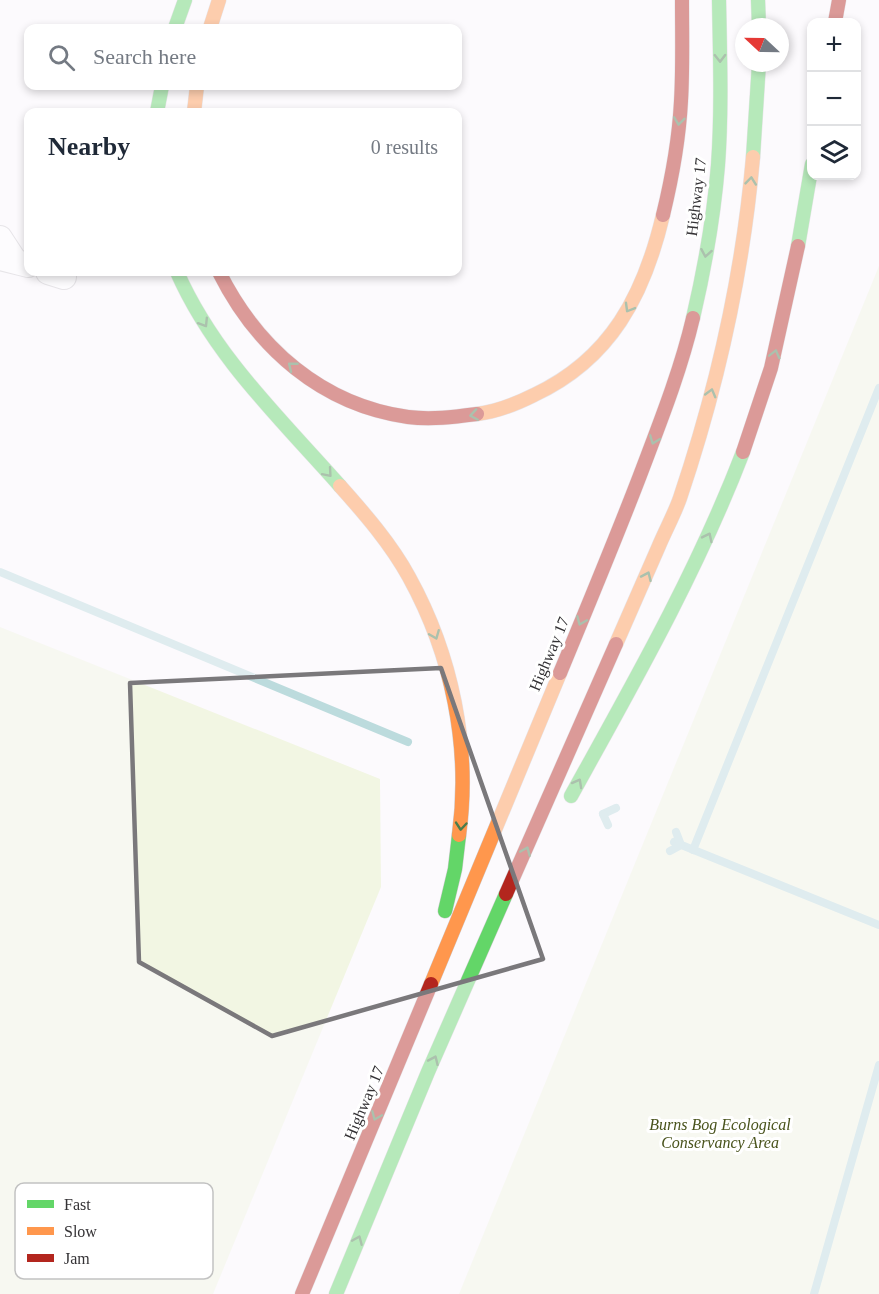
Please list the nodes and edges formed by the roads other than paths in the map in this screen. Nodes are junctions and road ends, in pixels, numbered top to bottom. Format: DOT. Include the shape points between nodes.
graph roads {
  1 [pos="185,0"];
  2 [pos="219,0"];
  3 [pos="682,0"];
  4 [pos="719,0"];
  5 [pos="758,0"];
  6 [pos="839,0"];
  7 [pos="759,18"];
  8 [pos="836,18"];
  9 [pos="176,24"];
  10 [pos="211,24"];
  11 [pos="759,72"];
  12 [pos="161,90"];
  13 [pos="197,90"];
  14 [pos="158,108"];
  15 [pos="194,108"];
  16 [pos="809,180"];
  17 [pos="0,238"];
  18 [pos="14,262"];
  19 [pos="179,276"];
  20 [pos="221,276"];
  21 [pos="566,806"];
  22 [pos="537,857"];
  23 [pos="486,943"];
  24 [pos="407,1043"];
  25 [pos="302,1294"];
  26 [pos="336,1294"];
  1 -- 9 [label="highway"];
  2 -- 10 [label="highway"];
  3 -- 20 [label="highway, one-way" via="680,117 670,183 646,276 608,340 580,368 546,390 513,406 476,416 444,418 410,417 348,402 321,388 268,346"];
  4 -- 24 [label="highway, Highway 17, one-way" via="718,166 700,284 684,355 614,543"];
  5 -- 7 [label="highway"];
  6 -- 8 [label="highway"];
  23 -- 11 [label="highway, one-way" via="650,569 700,436 733,299 748,208"];
  12 -- 14 [label="highway"];
  13 -- 15 [label="highway"];
  21 -- 16 [label="highway, one-way" via="673,609 719,515 771,371"];
  17 -- 18 [label="street"];
  19 -- 24 [label="highway, one-way" via="217,344 351,500 409,577 449,678 463,752 460,839 446,907"];
  22 -- 23 [label="highway"];
  26 -- 23 [label="highway, one-way"];
  24 -- 25 [label="highway, Highway 17, one-way"];
}
